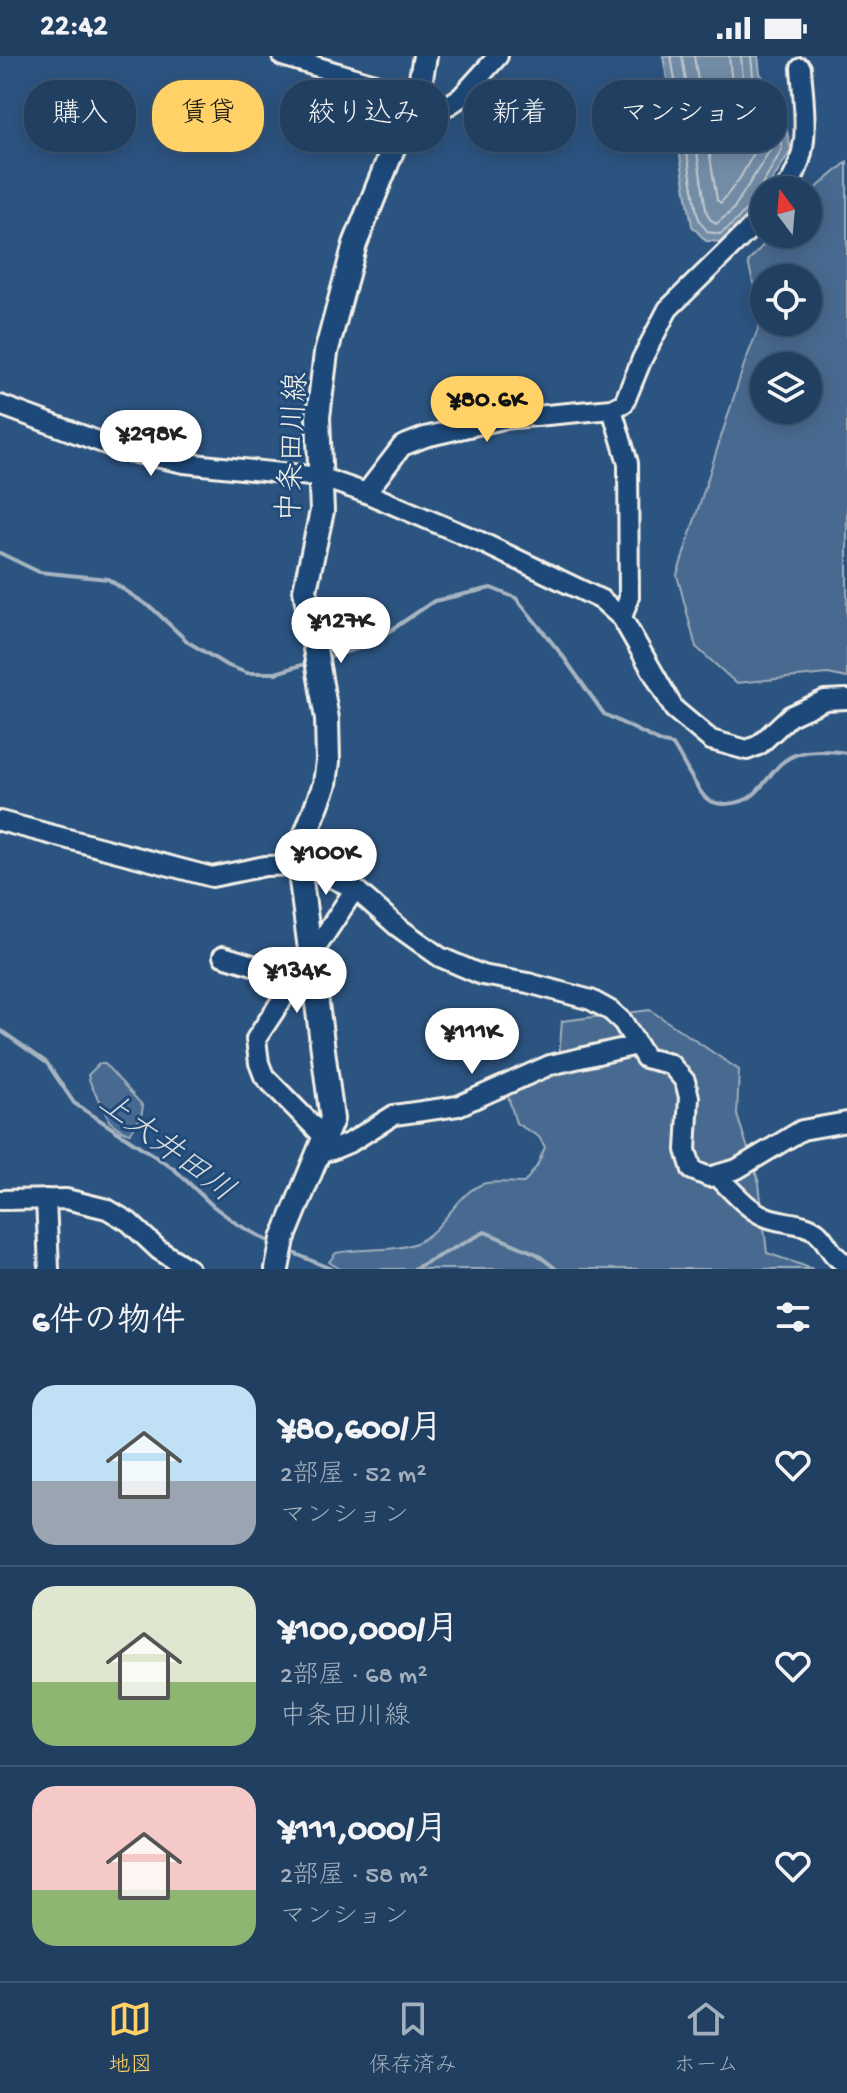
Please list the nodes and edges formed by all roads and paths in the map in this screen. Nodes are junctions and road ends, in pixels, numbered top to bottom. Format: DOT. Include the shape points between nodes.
graph roads {
  1 [pos="282,56"];
  2 [pos="413,56"];
  3 [pos="425,56"];
  4 [pos="498,56"];
  5 [pos="801,68"];
  6 [pos="387,80"];
  7 [pos="417,80"];
  8 [pos="420,80"];
  9 [pos="448,105"];
  10 [pos="392,152"];
  11 [pos="794,176"];
  12 [pos="750,229"];
  13 [pos="0,405"];
  14 [pos="612,409"];
  15 [pos="320,477"];
  16 [pos="366,493"];
  17 [pos="622,618"];
  18 [pos="847,699"];
  19 [pos="0,821"];
  20 [pos="299,865"];
  21 [pos="355,889"];
  22 [pos="223,956"];
  23 [pos="310,959"];
  24 [pos="293,983"];
  25 [pos="637,1045"];
  26 [pos="847,1122"];
  27 [pos="322,1145"];
  28 [pos="717,1176"];
  29 [pos="46,1199"];
  30 [pos="0,1200"];
  31 [pos="847,1264"];
  32 [pos="49,1269"];
  33 [pos="189,1269"];
  34 [pos="277,1269"];
  1 -- 6 [label="street"];
  2 -- 7 [label="street"];
  3 -- 8 [label="main road, 中条田川線"];
  4 -- 9 [label="street"];
  5 -- 11 [label="street" via="805,148"];
  10 -- 15 [label="main road, 中条田川線" via="355,244 326,353 318,417"];
  12 -- 14 [label="street" via="668,309 624,403"];
  13 -- 15 [label="street" via="122,450 184,463"];
  14 -- 16 [label="street" via="503,419 425,437 402,446"];
  14 -- 17 [label="street" via="628,463 629,597"];
  15 -- 16 [label="street"];
  15 -- 20 [label="main road, 中条田川線" via="322,511 305,590 327,719 328,761"];
  16 -- 17 [label="street" via="602,600"];
  17 -- 18 [label="street" via="674,709 711,740 747,750 790,716 825,700"];
  19 -- 20 [label="street" via="212,877"];
  20 -- 21 [label="street"];
  20 -- 23 [label="main road, 中条田川線"];
  21 -- 23 [label="street"];
  21 -- 25 [label="street" via="440,957 482,975 591,1000 623,1022"];
  22 -- 24 [label="street"];
  23 -- 24 [label="street"];
  23 -- 27 [label="main road, 中条田川線" via="332,1119"];
  24 -- 27 [label="street" via="256,1039 259,1063"];
  25 -- 27 [label="street" via="550,1065 458,1106 394,1115 332,1150"];
  25 -- 28 [label="street" via="645,1058 670,1064 685,1081 686,1150 692,1170"];
  26 -- 28 [label="street" via="802,1130"];
  27 -- 34 [label="main road, 中条田川線" via="283,1239"];
  28 -- 31 [label="street" via="756,1213 817,1233 833,1256"];
  29 -- 30 [label="street"];
  29 -- 32 [label="street"];
  29 -- 33 [label="street" via="107,1209"];
}
